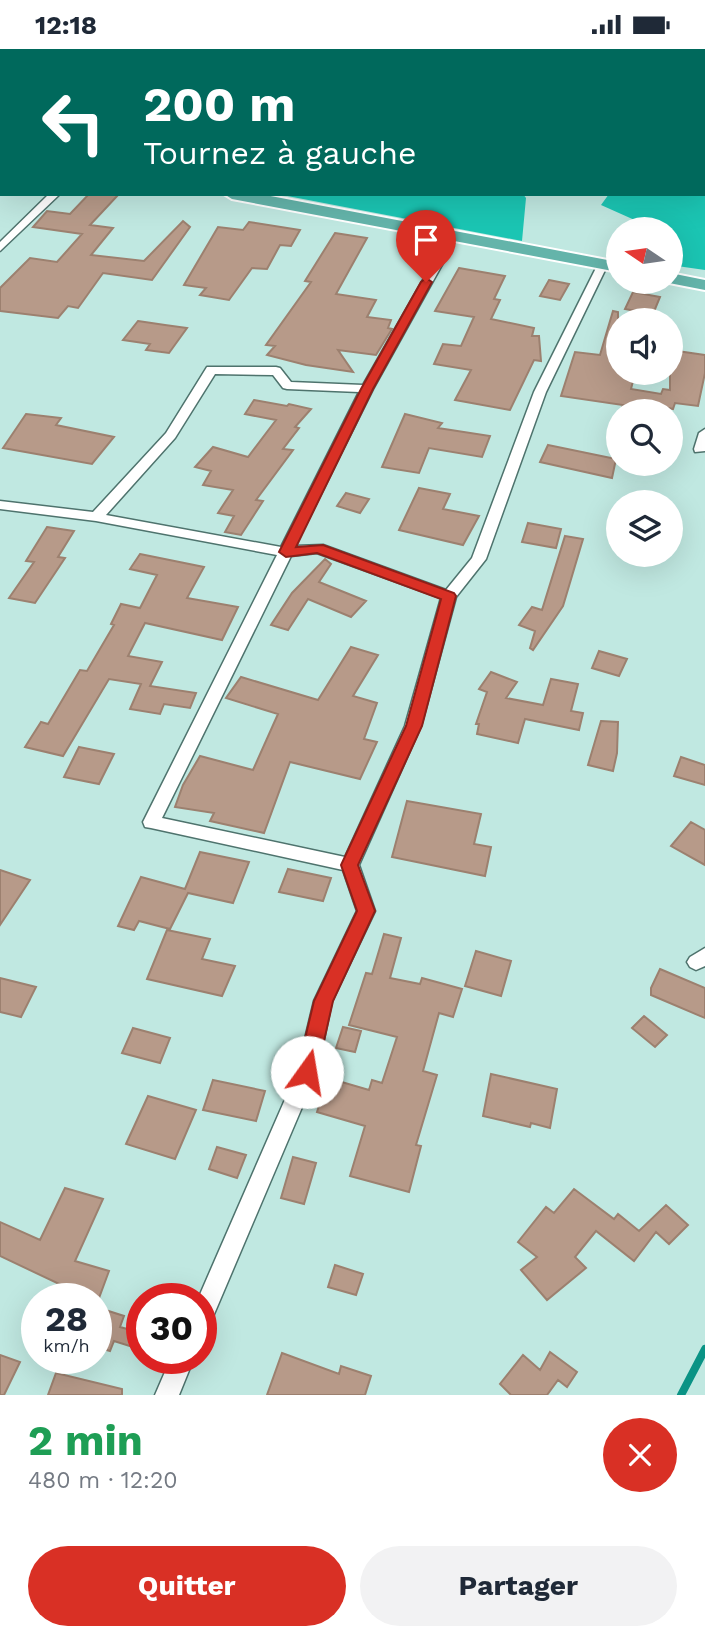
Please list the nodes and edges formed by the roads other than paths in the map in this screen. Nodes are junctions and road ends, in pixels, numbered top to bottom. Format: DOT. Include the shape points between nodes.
graph roads {
  1 [pos="53,196"];
  2 [pos="243,196"];
  3 [pos="453,236"];
  4 [pos="0,249"];
  5 [pos="606,264"];
  6 [pos="606,272"];
  7 [pos="683,281"];
  8 [pos="705,285"];
  9 [pos="367,389"];
  10 [pos="705,433"];
  11 [pos="701,449"];
  12 [pos="0,505"];
  13 [pos="96,517"];
  14 [pos="286,552"];
  15 [pos="449,596"];
  16 [pos="350,865"];
  17 [pos="216,1283"];
  18 [pos="176,1374"];
  19 [pos="167,1395"];
  1 -- 4 [label="street"];
  2 -- 3 [label="highway"];
  3 -- 5 [label="highway"];
  3 -- 9 [label="street"];
  6 -- 15 [label="street" via="540,392 479,559"];
  7 -- 8 [label="highway"];
  9 -- 13 [label="street" via="286,386 276,371 211,369 171,435"];
  9 -- 14 [label="street"];
  10 -- 11 [label="street"];
  12 -- 13 [label="street"];
  13 -- 14 [label="street"];
  14 -- 15 [label="street" via="318,548"];
  14 -- 16 [label="street" via="151,822"];
  15 -- 16 [label="street" via="414,726"];
  16 -- 17 [label="street" via="366,911 323,1001 307,1072"];
  18 -- 19 [label="street"];
}
